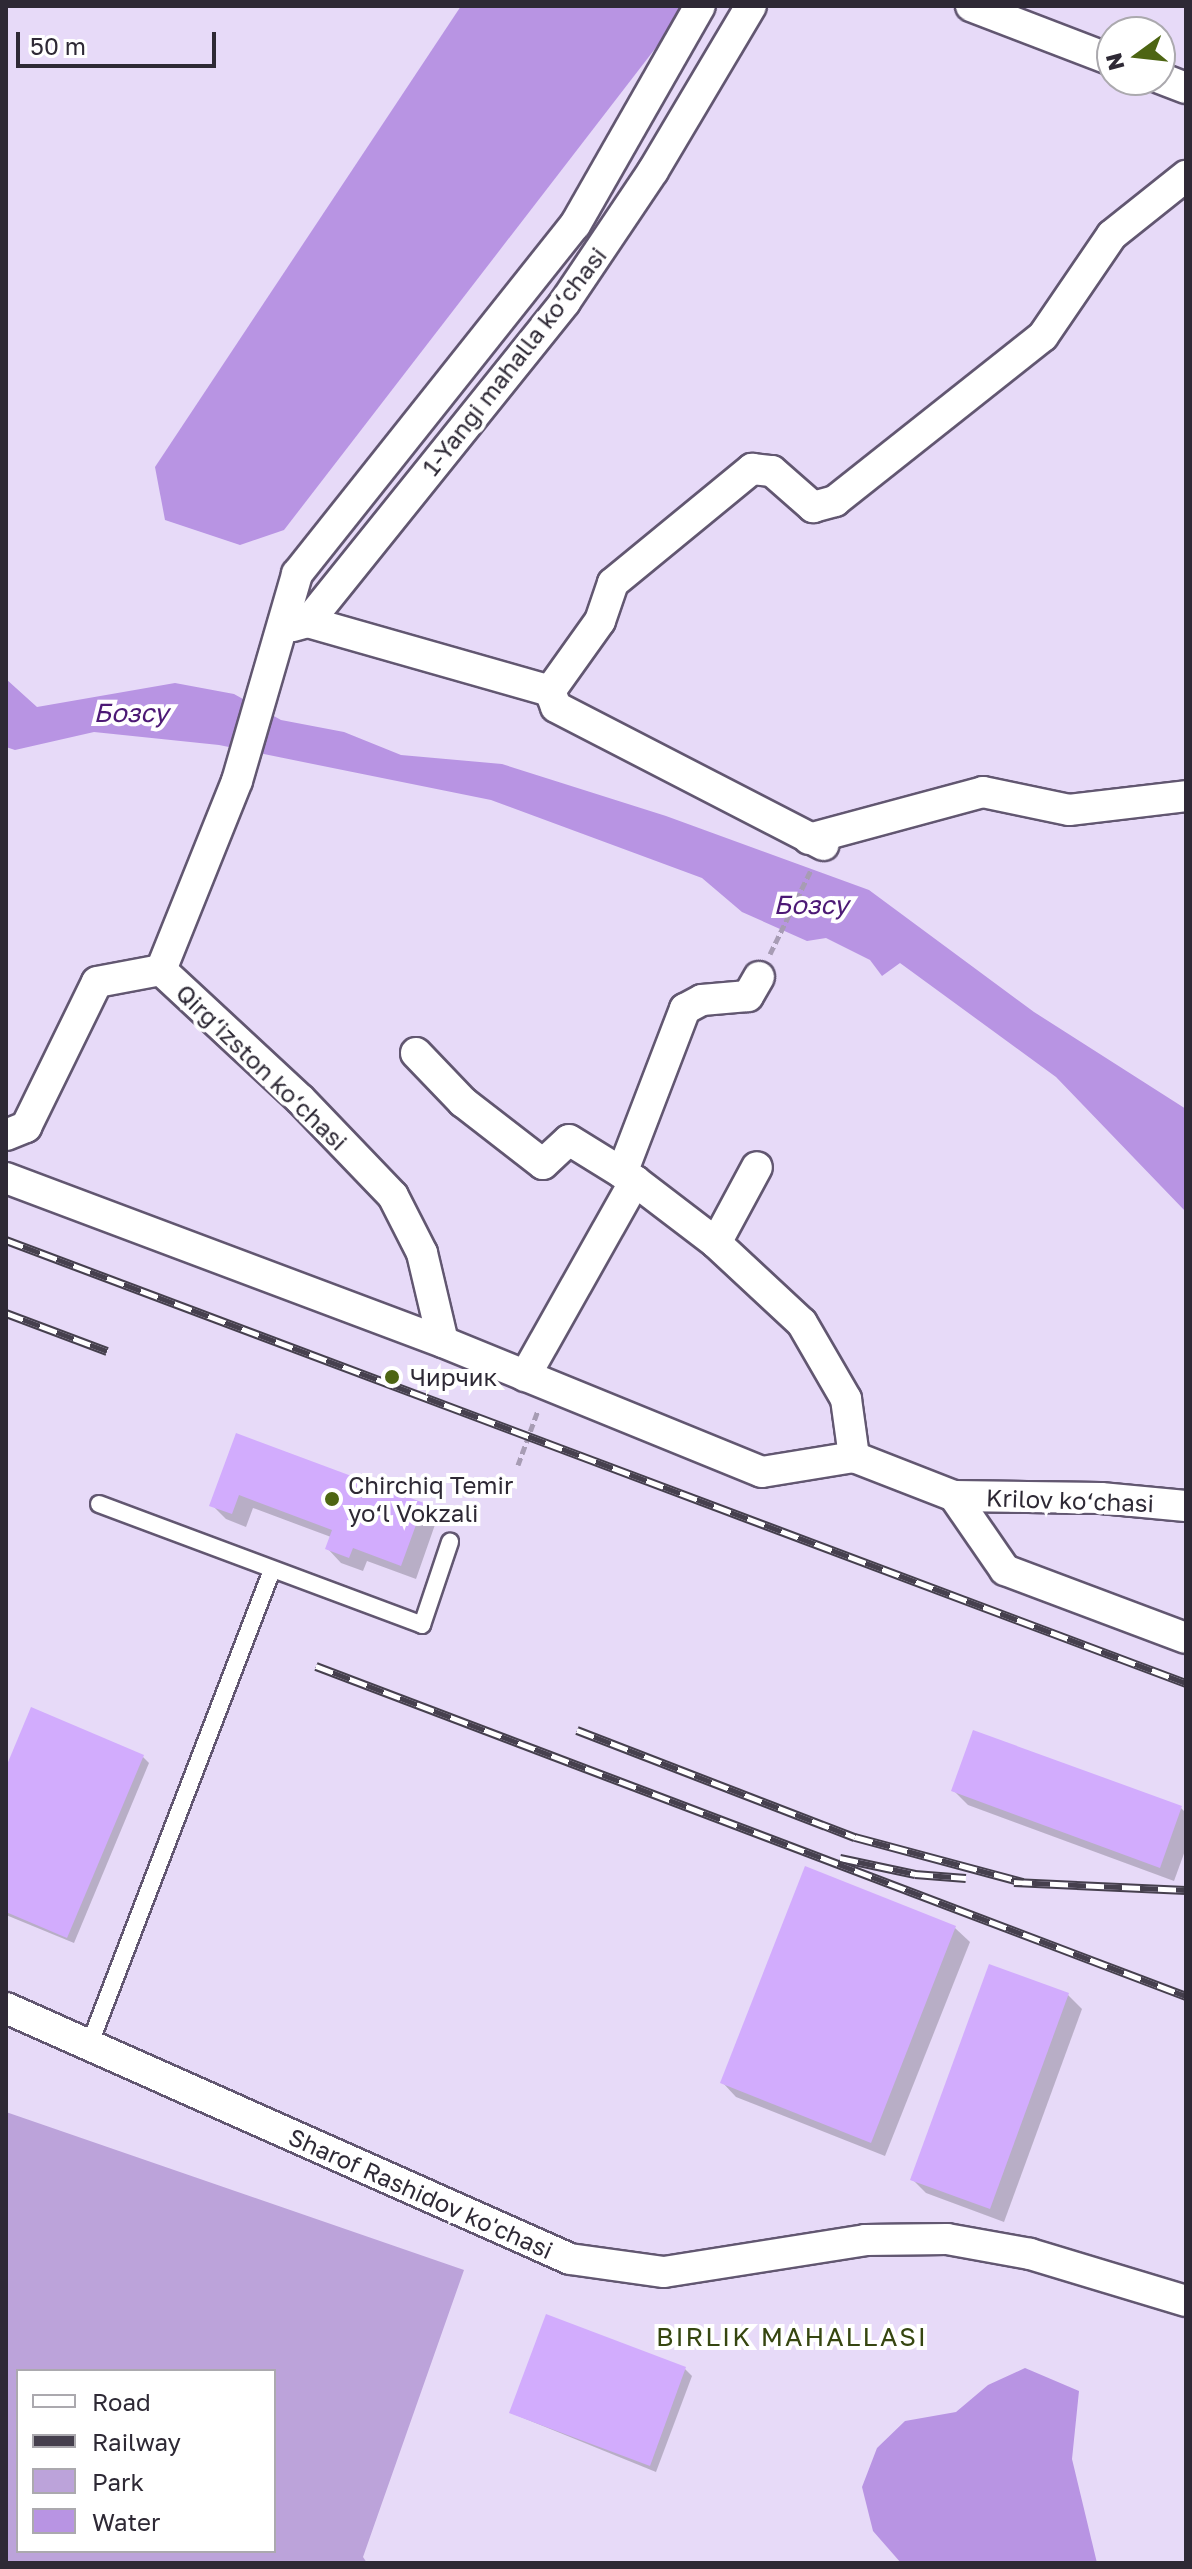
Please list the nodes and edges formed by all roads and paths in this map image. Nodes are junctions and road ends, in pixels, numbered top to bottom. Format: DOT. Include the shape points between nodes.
graph roads {
  1 [pos="700,6"];
  2 [pos="751,6"];
  3 [pos="971,6"];
  4 [pos="1096,54"];
  5 [pos="1186,176"];
  6 [pos="308,622"];
  7 [pos="279,629"];
  8 [pos="550,691"];
  9 [pos="1186,796"];
  10 [pos="816,842"];
  11 [pos="161,970"];
  12 [pos="759,977"];
  13 [pos="416,1053"];
  14 [pos="6,1135"];
  15 [pos="757,1167"];
  16 [pos="628,1177"];
  17 [pos="6,1178"];
  18 [pos="716,1243"];
  19 [pos="443,1342"];
  20 [pos="536,1381"];
  21 [pos="854,1457"];
  22 [pos="518,1465"];
  23 [pos="954,1496"];
  24 [pos="99,1504"];
  25 [pos="1186,1506"];
  26 [pos="450,1542"];
  27 [pos="272,1570"];
  28 [pos="1186,1638"];
  29 [pos="6,2008"];
  30 [pos="90,2043"];
  31 [pos="1186,2301"];
  1 -- 7 [label="street" via="575,225 297,574"];
  2 -- 6 [label="street, 1-Yangi mahalla ko‘chasi" via="653,171 565,302"];
  3 -- 4 [label="street"];
  5 -- 8 [label="street" via="1112,235 1043,336 835,501 813,507 772,471 752,469 613,583 600,621"];
  6 -- 7 [label="street"];
  6 -- 8 [label="street"];
  7 -- 11 [label="street" via="237,781"];
  8 -- 10 [label="street" via="556,707"];
  9 -- 10 [label="street" via="1069,810 983,792"];
  10 -- 12 [label="path"];
  11 -- 14 [label="street, Qirg‘izston ko‘chasi" via="97,982 26,1127"];
  11 -- 19 [label="street, Qirg‘izston ko‘chasi" via="300,1099 393,1196 422,1253"];
  12 -- 16 [label="street" via="748,996 702,1000 685,1009"];
  13 -- 16 [label="street" via="463,1102 543,1164 569,1140"];
  15 -- 18 [label="street"];
  16 -- 18 [label="street"];
  16 -- 20 [label="street"];
  17 -- 19 [label="street"];
  18 -- 21 [label="street" via="802,1323 846,1399"];
  19 -- 20 [label="street"];
  20 -- 21 [label="street" via="762,1472"];
  20 -- 22 [label="path"];
  21 -- 23 [label="street"];
  23 -- 25 [label="street, Krilov ko‘chasi" via="1101,1498"];
  23 -- 28 [label="street" via="1005,1570"];
  24 -- 27 [label="lane"];
  26 -- 27 [label="lane" via="422,1625"];
  27 -- 30 [label="lane"];
  29 -- 30 [label="street, Sharof Rashidov ko'chasi"];
  30 -- 31 [label="street, Sharof Rashidov ko'chasi" via="570,2259 664,2272 865,2240 947,2239 1030,2254"];
}
